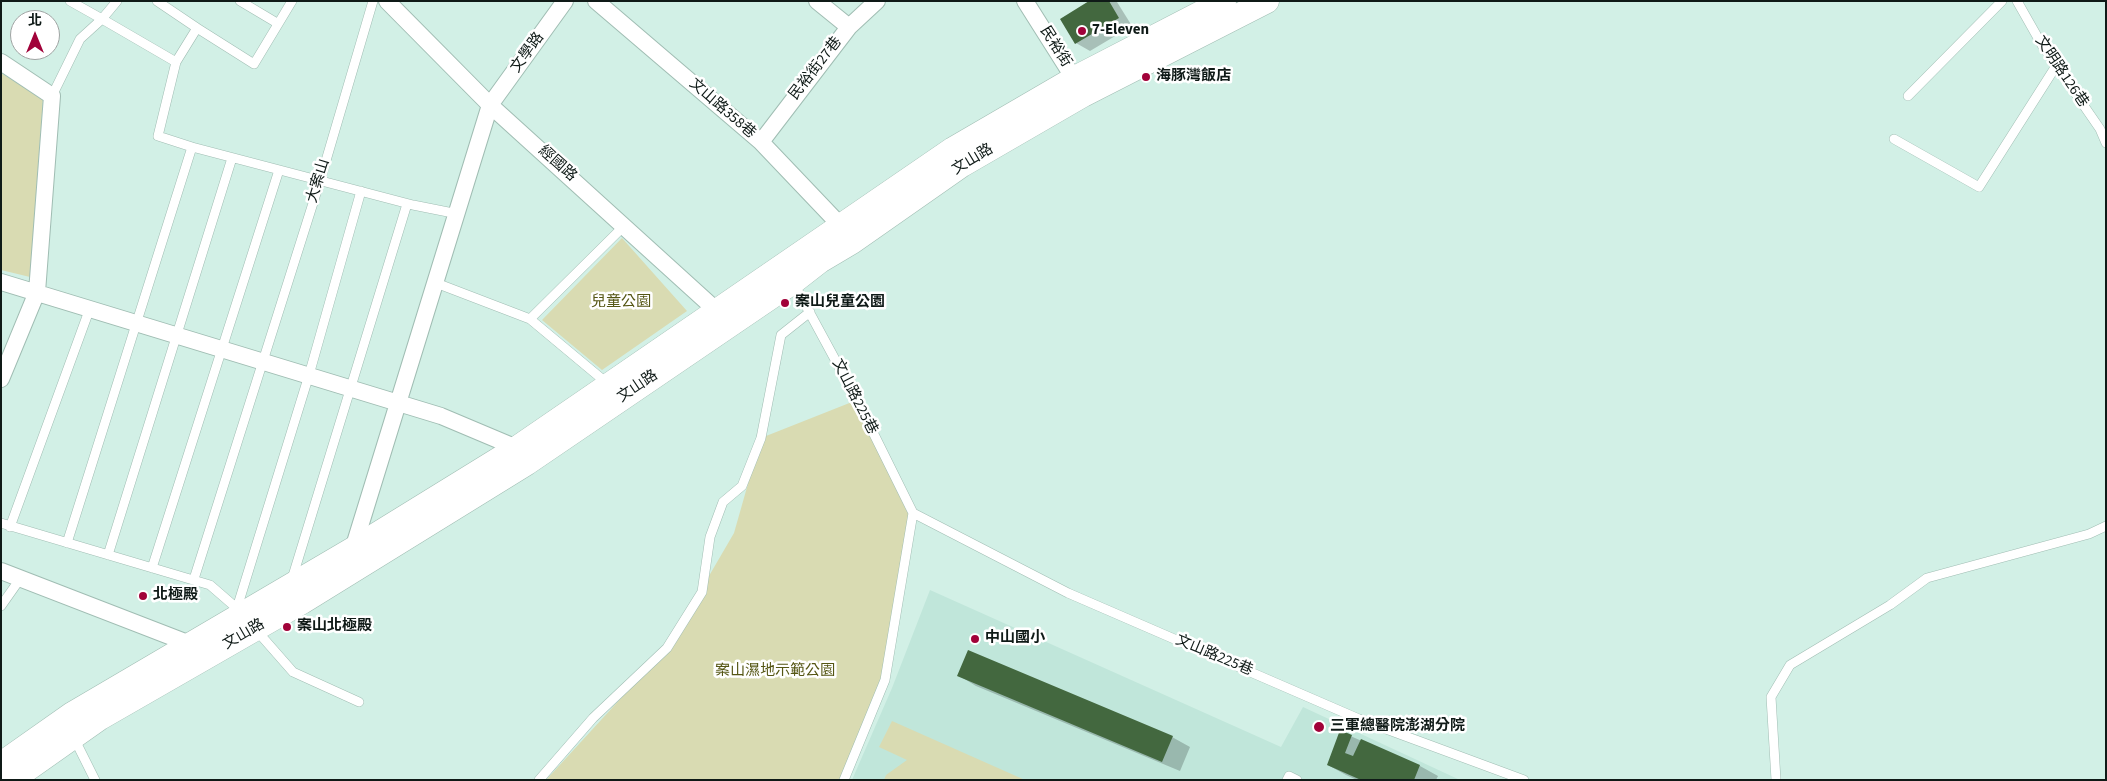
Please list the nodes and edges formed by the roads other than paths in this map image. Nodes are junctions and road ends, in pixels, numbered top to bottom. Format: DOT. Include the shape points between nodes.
graph roads {
  1 [pos="70,1"];
  2 [pos="117,1"];
  3 [pos="157,1"];
  4 [pos="240,1"];
  5 [pos="292,1"];
  6 [pos="374,1"];
  7 [pos="387,1"];
  8 [pos="565,1"];
  9 [pos="596,1"];
  10 [pos="817,1"];
  11 [pos="877,1"];
  12 [pos="1224,1"];
  13 [pos="1267,1"];
  14 [pos="2002,1"];
  15 [pos="2017,1"];
  16 [pos="1028,2"];
  17 [pos="404,7"];
  18 [pos="102,19"];
  19 [pos="277,23"];
  20 [pos="849,27"];
  21 [pos="197,28"];
  22 [pos="1,62"];
  23 [pos="176,62"];
  24 [pos="2056,66"];
  25 [pos="1079,87"];
  26 [pos="52,96"];
  27 [pos="1908,96"];
  28 [pos="490,105"];
  29 [pos="1894,139"];
  30 [pos="761,142"];
  31 [pos="2106,143"];
  32 [pos="192,147"];
  33 [pos="232,158"];
  34 [pos="278,170"];
  35 [pos="320,181"];
  36 [pos="361,192"];
  37 [pos="407,204"];
  38 [pos="458,214"];
  39 [pos="624,225"];
  40 [pos="841,226"];
  41 [pos="1,282"];
  42 [pos="793,282"];
  43 [pos="436,284"];
  44 [pos="37,292"];
  45 [pos="90,308"];
  46 [pos="810,312"];
  47 [pos="530,319"];
  48 [pos="722,319"];
  49 [pos="137,323"];
  50 [pos="177,335"];
  51 [pos="222,349"];
  52 [pos="261,360"];
  53 [pos="309,375"];
  54 [pos="1,379"];
  55 [pos="609,385"];
  56 [pos="352,389"];
  57 [pos="397,403"];
  58 [pos="522,455"];
  59 [pos="913,513"];
  60 [pos="6,525"];
  61 [pos="2106,526"];
  62 [pos="67,543"];
  63 [pos="353,549"];
  64 [pos="108,555"];
  65 [pos="152,568"];
  66 [pos="1,571"];
  67 [pos="20,580"];
  68 [pos="194,580"];
  69 [pos="290,586"];
  70 [pos="1,606"];
  71 [pos="245,617"];
  72 [pos="190,644"];
  73 [pos="359,702"];
  74 [pos="74,738"];
  75 [pos="1,764"];
  76 [pos="12,780"];
  77 [pos="95,780"];
  78 [pos="539,780"];
  79 [pos="844,780"];
  80 [pos="1287,780"];
  81 [pos="1297,780"];
  82 [pos="1524,780"];
  83 [pos="1776,780"];
  1 -- 18 [label="lane"];
  2 -- 18 [label="lane"];
  3 -- 21 [label="lane"];
  4 -- 19 [label="lane"];
  5 -- 19 [label="lane"];
  6 -- 35 [label="lane, 大案山"];
  7 -- 17 [label="street, 經國路"];
  8 -- 28 [label="street, 文學路"];
  9 -- 30 [label="street, 文山路358巷"];
  10 -- 20 [label="street"];
  11 -- 20 [label="street, 民裕街27巷"];
  12 -- 25 [label="main road, 文山路"];
  13 -- 25 [label="main road, 文山路"];
  14 -- 27 [label="lane"];
  15 -- 24 [label="lane, 文明路126巷"];
  16 -- 25 [label="street, 民裕街"];
  17 -- 28 [label="street, 經國路"];
  18 -- 23 [label="lane"];
  18 -- 26 [label="lane" via="80,39"];
  19 -- 21 [label="lane" via="254,64"];
  20 -- 30 [label="street, 民裕街27巷"];
  21 -- 23 [label="lane"];
  22 -- 26 [label="street"];
  23 -- 32 [label="lane" via="158,136"];
  24 -- 29 [label="lane" via="1979,187"];
  24 -- 31 [label="lane, 文明路126巷" via="2100,129"];
  25 -- 40 [label="main road, 文山路" via="953,149"];
  25 -- 42 [label="main road, 文山路"];
  26 -- 44 [label="street"];
  28 -- 38 [label="street"];
  28 -- 39 [label="street, 經國路"];
  30 -- 40 [label="street, 文山路358巷"];
  32 -- 33 [label="lane"];
  32 -- 49 [label="lane"];
  33 -- 34 [label="lane"];
  33 -- 50 [label="lane"];
  34 -- 35 [label="lane"];
  34 -- 51 [label="lane"];
  35 -- 36 [label="lane"];
  35 -- 52 [label="lane, 大案山"];
  36 -- 37 [label="lane"];
  36 -- 53 [label="lane"];
  37 -- 38 [label="lane"];
  37 -- 56 [label="lane"];
  38 -- 43 [label="street"];
  39 -- 47 [label="lane"];
  39 -- 48 [label="street, 經國路"];
  40 -- 48 [label="main road, 文山路"];
  41 -- 44 [label="street"];
  42 -- 46 [label="lane, 文山路225巷"];
  42 -- 48 [label="main road, 文山路"];
  43 -- 47 [label="lane"];
  43 -- 57 [label="street"];
  44 -- 45 [label="street"];
  44 -- 54 [label="street"];
  45 -- 49 [label="street"];
  45 -- 60 [label="lane"];
  46 -- 59 [label="lane, 文山路225巷"];
  46 -- 78 [label="lane" via="781,336 761,438 742,486 723,502 710,537 702,592 667,648 593,718"];
  47 -- 55 [label="lane"];
  48 -- 55 [label="main road, 文山路"];
  48 -- 58 [label="main road, 文山路"];
  49 -- 50 [label="street"];
  49 -- 62 [label="lane"];
  50 -- 51 [label="street"];
  50 -- 64 [label="lane"];
  51 -- 52 [label="street"];
  51 -- 65 [label="lane"];
  52 -- 53 [label="street"];
  52 -- 68 [label="lane, 大案山"];
  53 -- 56 [label="street"];
  53 -- 71 [label="lane"];
  55 -- 58 [label="main road, 文山路"];
  56 -- 57 [label="street"];
  56 -- 69 [label="lane"];
  57 -- 58 [label="street" via="441,416"];
  57 -- 63 [label="street"];
  58 -- 63 [label="main road, 文山路"];
  58 -- 71 [label="main road, 文山路" via="347,575"];
  59 -- 79 [label="lane" via="886,680"];
  59 -- 82 [label="lane, 文山路225巷" via="1068,593 1359,719"];
  60 -- 62 [label="lane"];
  61 -- 83 [label="lane" via="2089,534 1927,578 1890,606 1790,665 1771,697"];
  62 -- 64 [label="lane"];
  63 -- 69 [label="main road, 文山路"];
  64 -- 65 [label="lane"];
  65 -- 68 [label="lane"];
  66 -- 67 [label="street"];
  67 -- 70 [label="lane"];
  67 -- 72 [label="street"];
  68 -- 71 [label="lane" via="210,585"];
  69 -- 71 [label="main road, 文山路"];
  71 -- 72 [label="main road, 文山路"];
  71 -- 73 [label="lane" via="293,672"];
  71 -- 74 [label="main road, 文山路"];
  72 -- 75 [label="main road, 文山路" via="72,714"];
  74 -- 76 [label="main road, 文山路"];
  74 -- 77 [label="lane"];
  80 -- 81 [label="lane" via="1289,776"];
}
